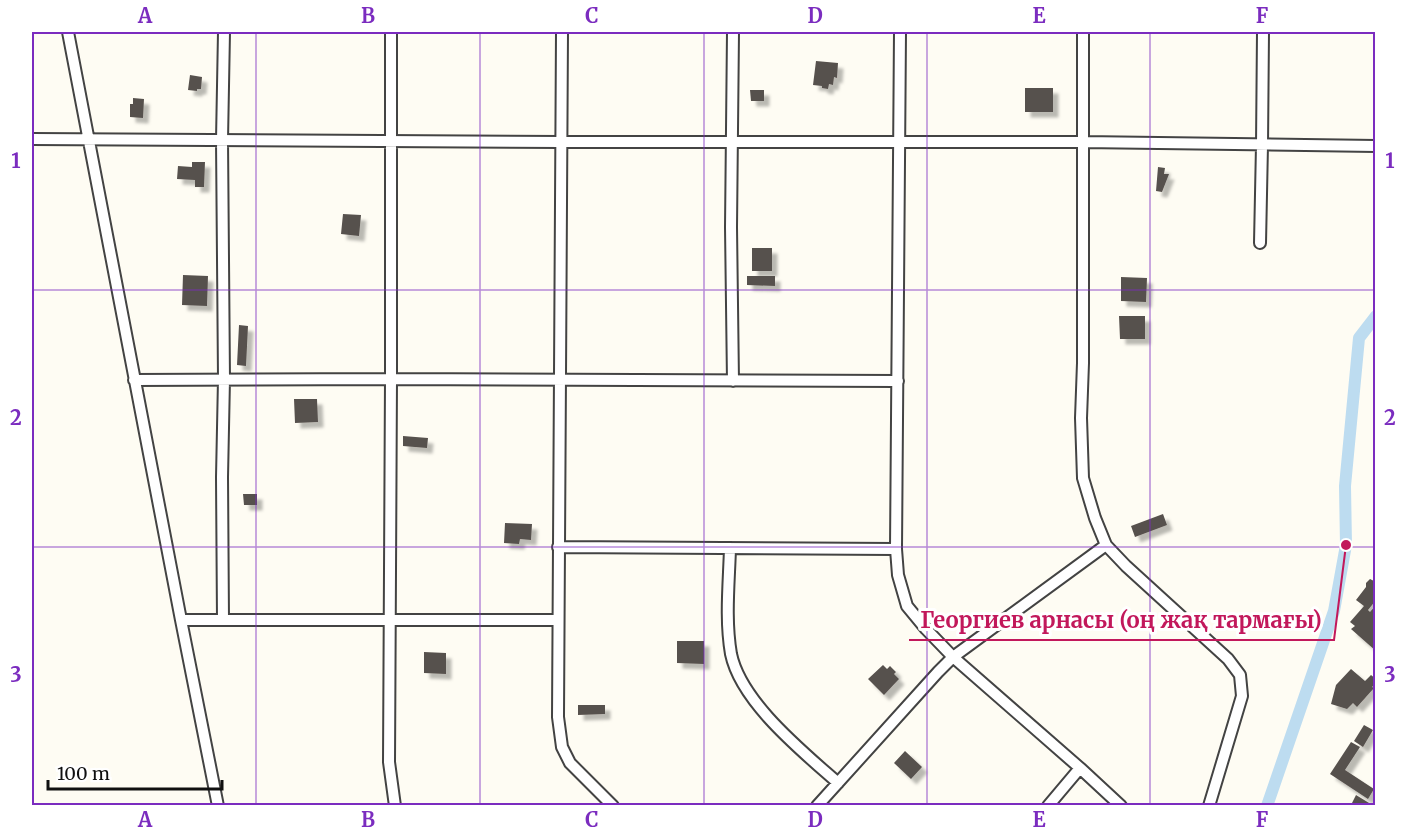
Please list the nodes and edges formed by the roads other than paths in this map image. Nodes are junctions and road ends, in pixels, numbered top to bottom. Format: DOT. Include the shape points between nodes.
graph roads {
  1 [pos="68,32"];
  2 [pos="224,32"];
  3 [pos="391,32"];
  4 [pos="562,32"];
  5 [pos="733,32"];
  6 [pos="900,32"];
  7 [pos="1083,32"];
  8 [pos="1263,32"];
  9 [pos="32,140"];
  10 [pos="89,140"];
  11 [pos="222,140"];
  12 [pos="390,141"];
  13 [pos="561,142"];
  14 [pos="732,142"];
  15 [pos="899,142"];
  16 [pos="1083,142"];
  17 [pos="1262,145"];
  18 [pos="1376,146"];
  19 [pos="1260,243"];
  20 [pos="224,379"];
  21 [pos="392,379"];
  22 [pos="134,380"];
  23 [pos="560,380"];
  24 [pos="733,381"];
  25 [pos="898,381"];
  26 [pos="1106,545"];
  27 [pos="558,547"];
  28 [pos="730,548"];
  29 [pos="896,549"];
  30 [pos="180,620"];
  31 [pos="223,620"];
  32 [pos="389,620"];
  33 [pos="558,620"];
  34 [pos="953,657"];
  35 [pos="1080,768"];
  36 [pos="838,783"];
  37 [pos="218,806"];
  38 [pos="395,806"];
  39 [pos="613,806"];
  40 [pos="817,806"];
  41 [pos="1048,806"];
  42 [pos="1121,806"];
  43 [pos="1209,806"];
  1 -- 10 [label="street"];
  2 -- 11 [label="street"];
  3 -- 12 [label="street"];
  4 -- 13 [label="street"];
  5 -- 14 [label="street"];
  6 -- 15 [label="street"];
  7 -- 16 [label="street"];
  8 -- 17 [label="street"];
  9 -- 10 [label="street"];
  10 -- 11 [label="street"];
  10 -- 22 [label="street"];
  11 -- 12 [label="street"];
  11 -- 20 [label="street"];
  12 -- 13 [label="street"];
  12 -- 21 [label="street"];
  13 -- 14 [label="street"];
  13 -- 23 [label="street"];
  14 -- 15 [label="street"];
  14 -- 24 [label="street"];
  15 -- 16 [label="street"];
  15 -- 25 [label="street"];
  16 -- 17 [label="street"];
  16 -- 26 [label="street" via="1083,478"];
  17 -- 18 [label="street"];
  17 -- 19 [label="street"];
  20 -- 21 [label="street"];
  20 -- 22 [label="street"];
  20 -- 31 [label="street"];
  21 -- 23 [label="street"];
  21 -- 32 [label="street"];
  22 -- 30 [label="street"];
  23 -- 24 [label="street"];
  23 -- 27 [label="street"];
  24 -- 25 [label="street"];
  25 -- 29 [label="street"];
  26 -- 34 [label="street"];
  26 -- 43 [label="street" via="1228,659 1240,675 1242,696"];
  27 -- 28 [label="street"];
  27 -- 33 [label="street"];
  28 -- 29 [label="street"];
  28 -- 36 [label="street" via="728,615 732,655 741,679 767,715"];
  29 -- 34 [label="street" via="907,606"];
  30 -- 31 [label="street"];
  30 -- 37 [label="street"];
  31 -- 32 [label="street"];
  32 -- 33 [label="street"];
  32 -- 38 [label="street" via="389,762"];
  33 -- 39 [label="street" via="558,717 562,747 570,763"];
  34 -- 35 [label="street"];
  34 -- 36 [label="street"];
  35 -- 41 [label="street"];
  35 -- 42 [label="street"];
  36 -- 40 [label="street"];
}
